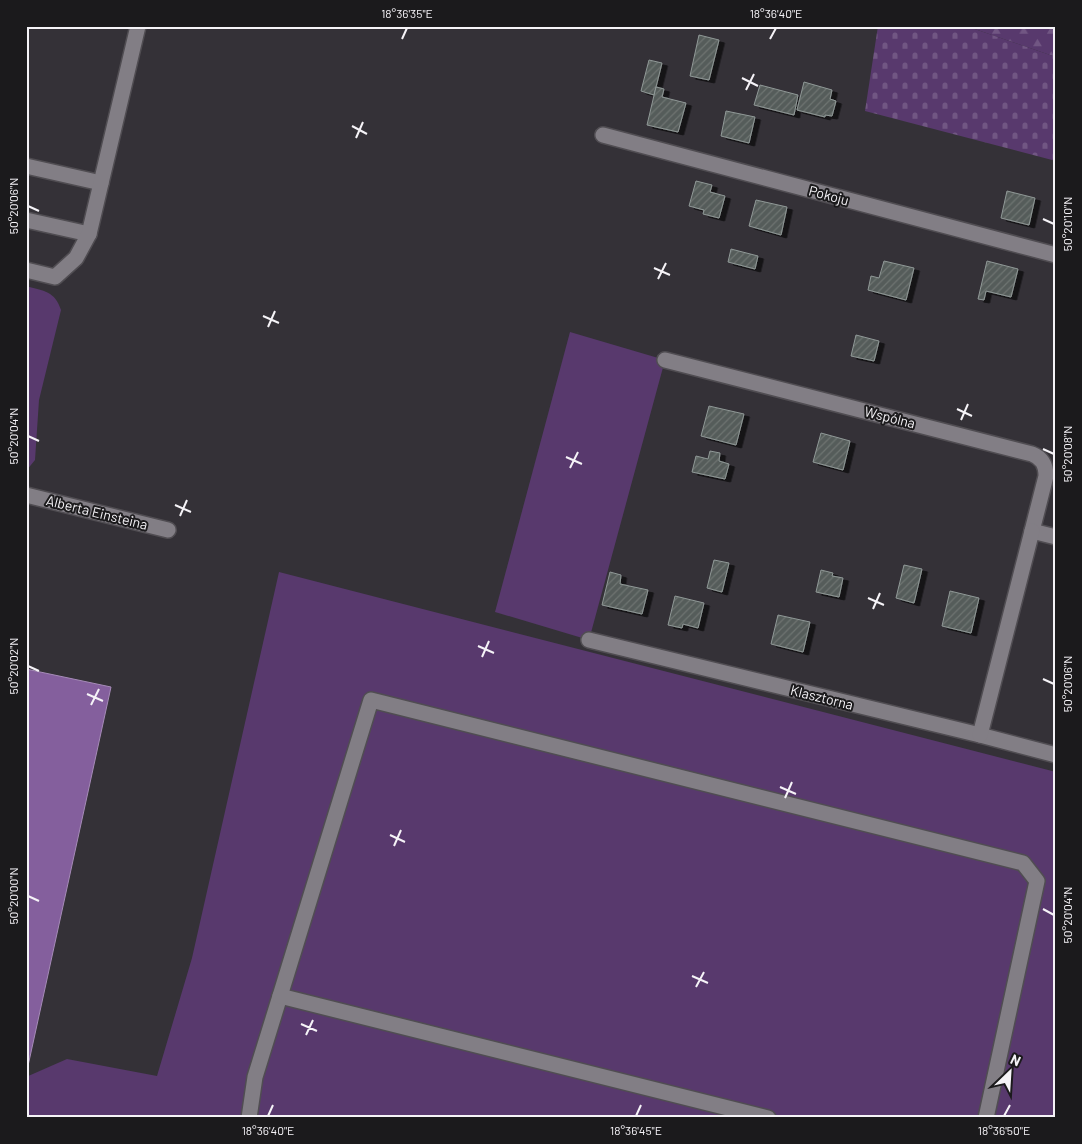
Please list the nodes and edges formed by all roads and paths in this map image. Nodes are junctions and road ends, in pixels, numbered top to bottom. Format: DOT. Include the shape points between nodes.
graph roads {
  1 [pos="138,26"];
  2 [pos="603,135"];
  3 [pos="26,166"];
  4 [pos="101,183"];
  5 [pos="26,220"];
  6 [pos="89,234"];
  7 [pos="1056,255"];
  8 [pos="26,270"];
  9 [pos="665,360"];
  10 [pos="26,495"];
  11 [pos="168,530"];
  12 [pos="1032,531"];
  13 [pos="1056,537"];
  14 [pos="589,640"];
  15 [pos="980,735"];
  16 [pos="1056,755"];
  17 [pos="280,996"];
  18 [pos="249,1118"];
  19 [pos="768,1118"];
  20 [pos="986,1118"];
  1 -- 4 [label="street"];
  2 -- 7 [label="street, Pokoju"];
  3 -- 4 [label="street"];
  4 -- 6 [label="street"];
  5 -- 6 [label="street"];
  6 -- 8 [label="street" via="76,258 55,277"];
  9 -- 12 [label="street, Wspólna" via="1039,457 1046,476"];
  10 -- 11 [label="street, Alberta Einsteina"];
  12 -- 13 [label="street"];
  12 -- 15 [label="street, Wspólna"];
  14 -- 15 [label="street, Klasztorna"];
  15 -- 16 [label="street, Klasztorna"];
  17 -- 18 [label="street" via="255,1077"];
  17 -- 19 [label="street"];
  17 -- 20 [label="street" via="371,700 1022,863 1037,881"];
}
